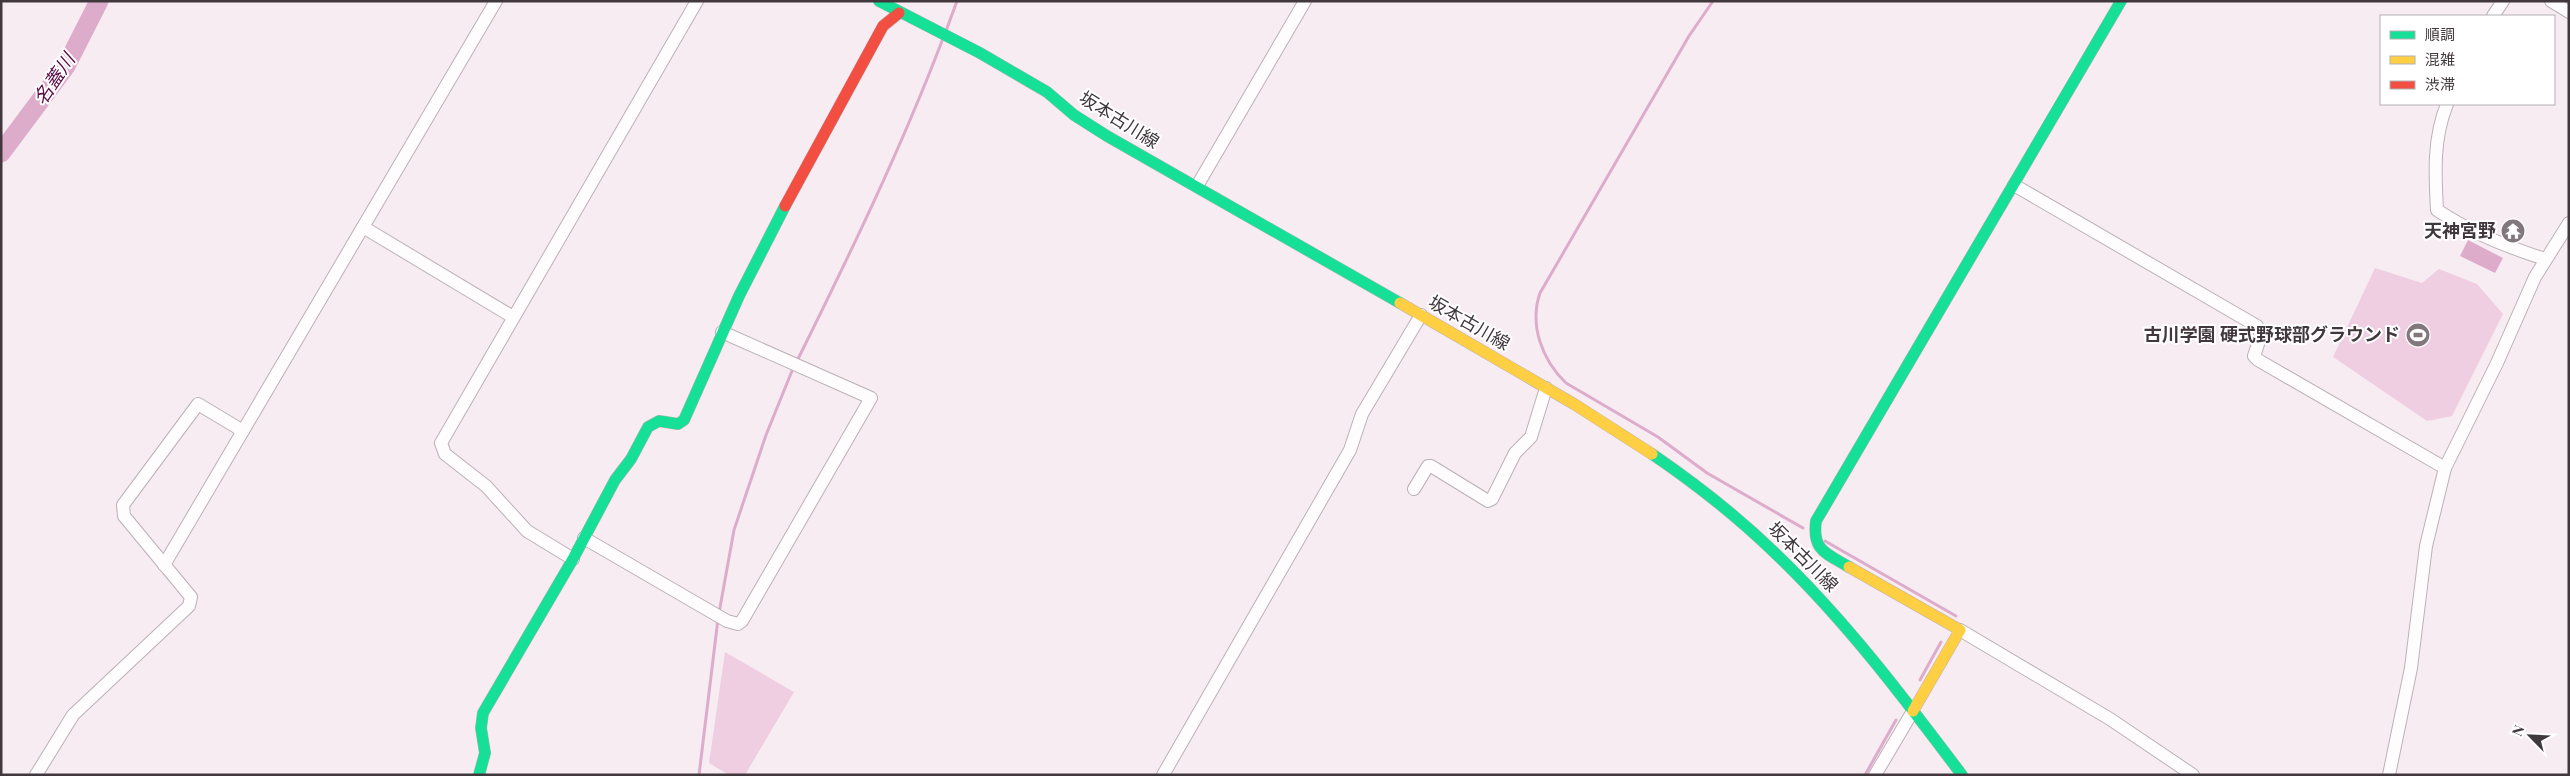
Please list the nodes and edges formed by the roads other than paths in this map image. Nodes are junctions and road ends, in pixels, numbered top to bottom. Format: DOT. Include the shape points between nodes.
graph roads {
  1 [pos="496,1"];
  2 [pos="697,1"];
  3 [pos="879,1"];
  4 [pos="1306,1"];
  5 [pos="2121,1"];
  6 [pos="2503,1"];
  7 [pos="2551,1"];
  8 [pos="2569,12"];
  9 [pos="899,13"];
  10 [pos="2494,15"];
  11 [pos="2447,105"];
  12 [pos="2014,185"];
  13 [pos="1197,186"];
  14 [pos="2569,223"];
  15 [pos="363,228"];
  16 [pos="2545,259"];
  17 [pos="1421,315"];
  18 [pos="514,317"];
  19 [pos="722,332"];
  20 [pos="1546,388"];
  21 [pos="243,431"];
  22 [pos="2445,468"];
  23 [pos="1414,490"];
  24 [pos="584,538"];
  25 [pos="573,559"];
  26 [pos="164,565"];
  27 [pos="1960,630"];
  28 [pos="1912,711"];
  29 [pos="36,775"];
  30 [pos="479,775"];
  31 [pos="1163,775"];
  32 [pos="1875,775"];
  33 [pos="1962,775"];
  34 [pos="2193,775"];
  35 [pos="2389,775"];
  1 -- 15 [label="street"];
  2 -- 18 [label="street"];
  3 -- 9 [label="street, 坂本古川線"];
  4 -- 13 [label="street"];
  5 -- 12 [label="street"];
  6 -- 10 [label="street"];
  7 -- 8 [label="street"];
  9 -- 13 [label="street, 坂本古川線" via="1046,92 1106,136"];
  9 -- 19 [label="street" via="883,26 789,198"];
  11 -- 16 [label="street" via="2435,153 2437,210 2454,222 2503,245"];
  12 -- 22 [label="street" via="2257,326 2261,335 2254,356 2258,360"];
  12 -- 27 [label="street" via="1814,530 1822,551"];
  13 -- 17 [label="street, 坂本古川線"];
  14 -- 16 [label="street"];
  15 -- 18 [label="street"];
  15 -- 21 [label="street"];
  16 -- 22 [label="street"];
  17 -- 20 [label="street, 坂本古川線"];
  17 -- 31 [label="street" via="1362,414 1350,450"];
  18 -- 25 [label="street" via="441,443 442,449 486,486 528,531"];
  19 -- 24 [label="street" via="684,420 678,424 660,421 648,427"];
  19 -- 24 [label="street" via="871,398 742,621 738,624 727,621"];
  20 -- 23 [label="street" via="1531,437 1515,453 1492,499 1488,501 1431,466"];
  20 -- 28 [label="street, 坂本古川線" via="1643,447 1745,525 1847,628"];
  21 -- 26 [label="street"];
  21 -- 26 [label="street" via="198,404 123,505 124,516"];
  22 -- 35 [label="street" via="2426,546 2411,668"];
  24 -- 25 [label="street"];
  25 -- 30 [label="street" via="483,713 480,730 485,748"];
  26 -- 29 [label="street" via="191,597 189,606 73,715"];
  27 -- 28 [label="street"];
  27 -- 34 [label="street" via="2110,719"];
  28 -- 32 [label="street"];
  28 -- 33 [label="street, 坂本古川線"];
}
